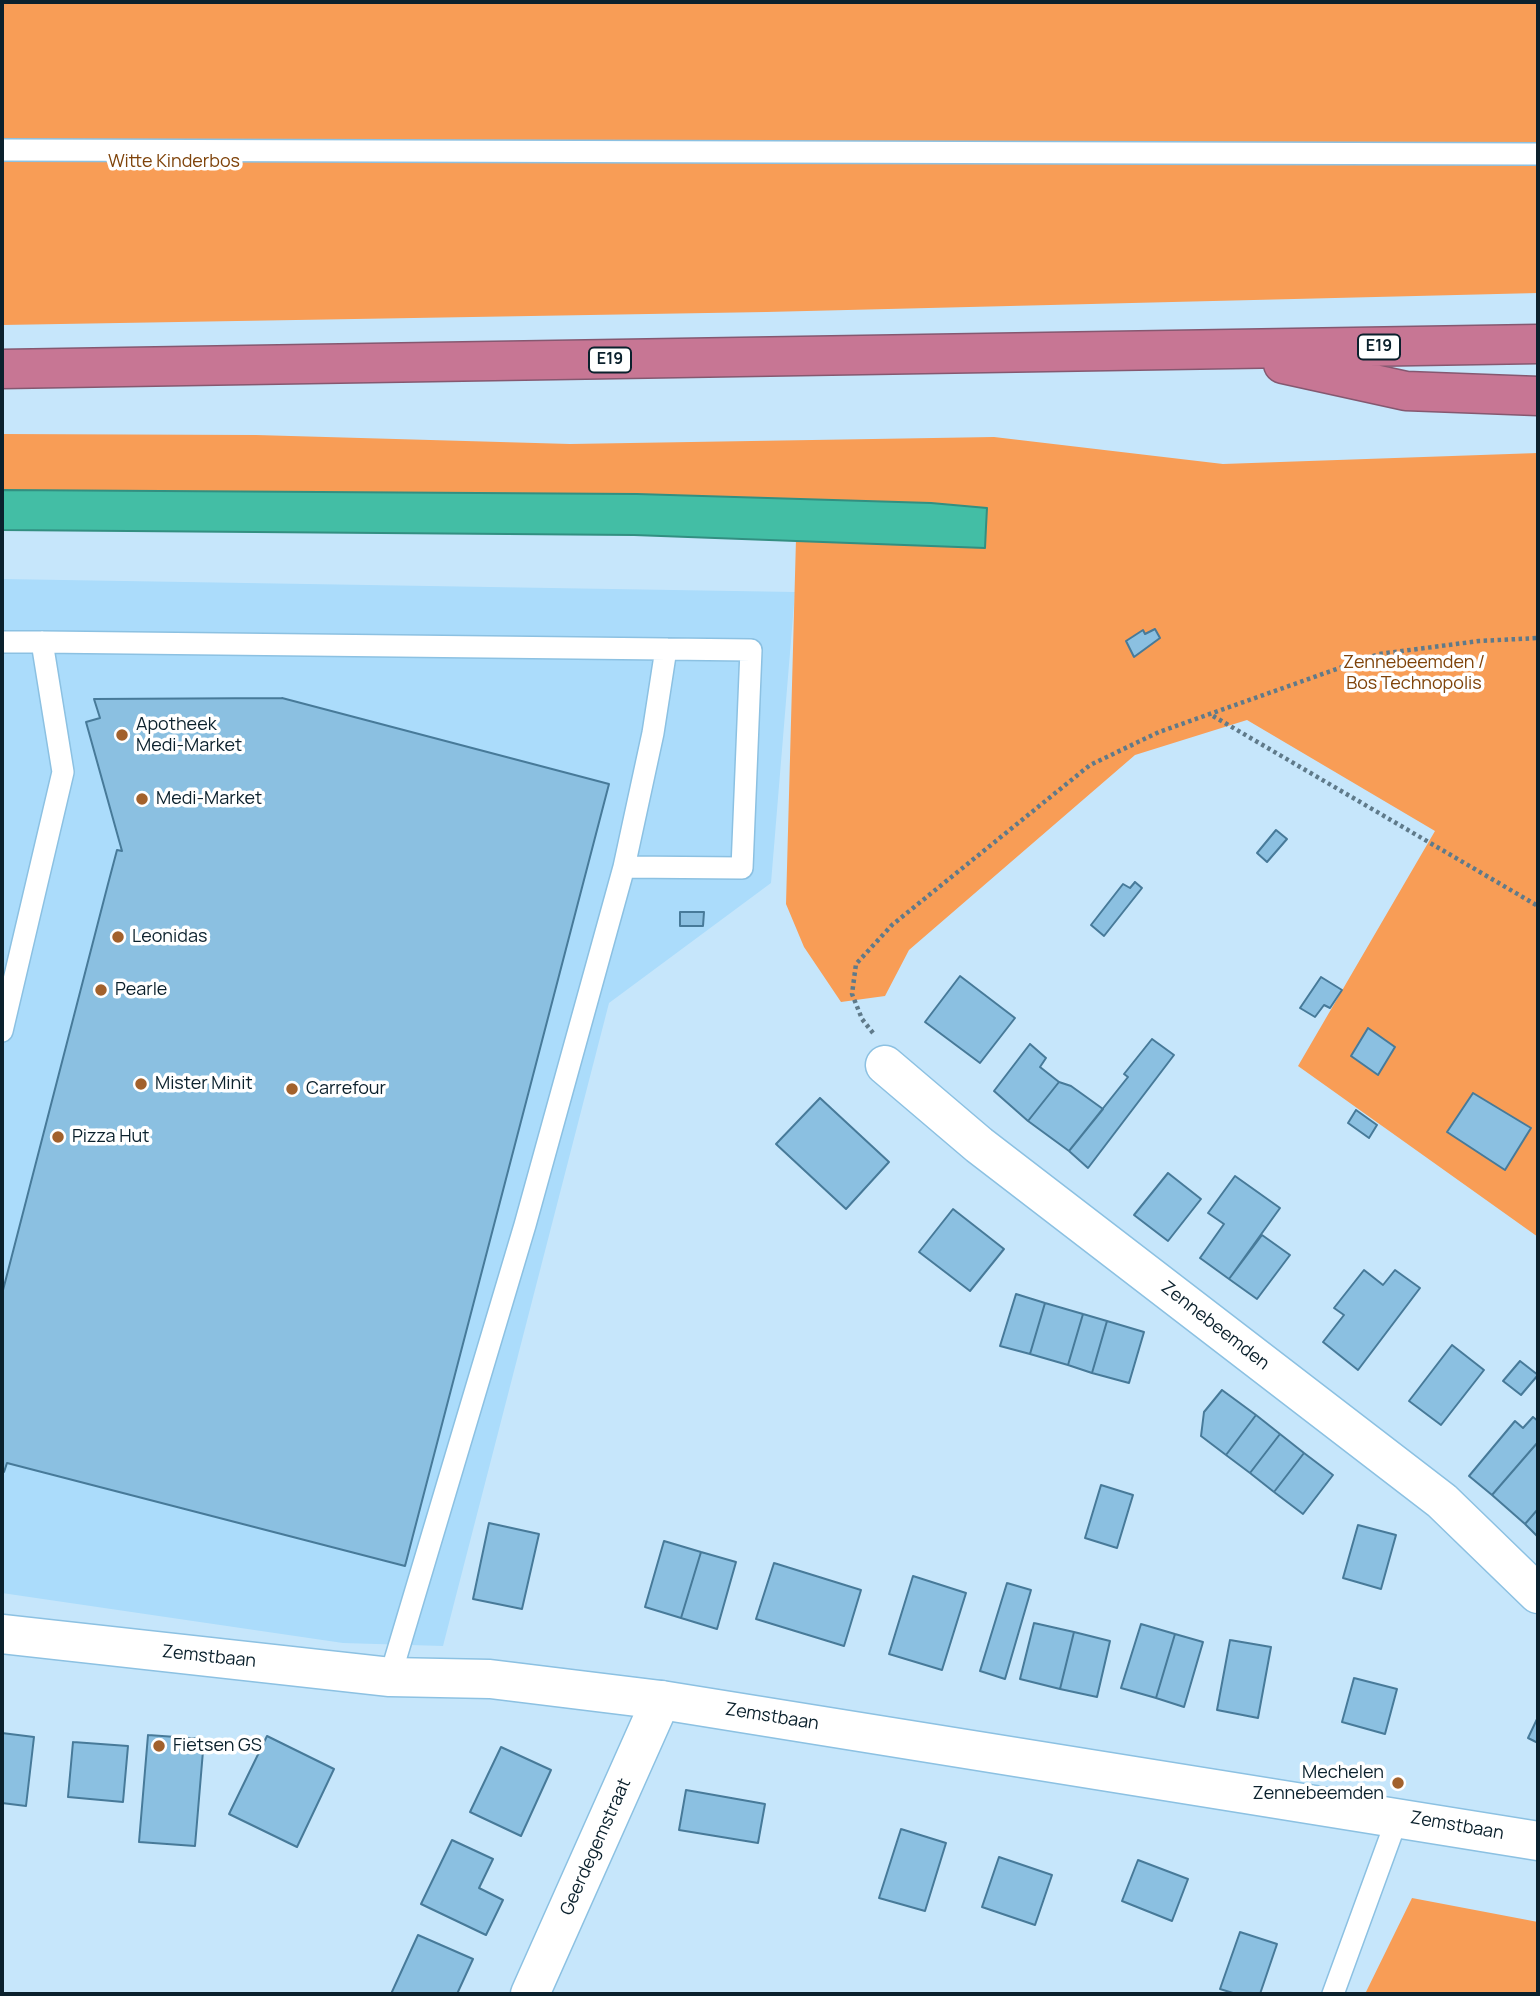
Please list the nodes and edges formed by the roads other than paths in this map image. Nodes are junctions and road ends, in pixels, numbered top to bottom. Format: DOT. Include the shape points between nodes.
graph roads {
  1 [pos="2,150"];
  2 [pos="1538,154"];
  3 [pos="1538,344"];
  4 [pos="1219,351"];
  5 [pos="2,369"];
  6 [pos="1538,396"];
  7 [pos="2,642"];
  8 [pos="42,642"];
  9 [pos="666,649"];
  10 [pos="624,867"];
  11 [pos="2,1031"];
  12 [pos="885,1065"];
  13 [pos="1538,1594"];
  14 [pos="2,1634"];
  15 [pos="390,1677"];
  16 [pos="661,1700"];
  17 [pos="1398,1816"];
  18 [pos="1538,1841"];
  19 [pos="530,1994"];
  20 [pos="1333,1994"];
  1 -- 2 [label="lane"];
  3 -- 4 [label="highway, E19"];
  4 -- 5 [label="highway, E19"];
  4 -- 6 [label="highway" via="1406,391"];
  7 -- 8 [label="lane"];
  8 -- 9 [label="lane"];
  8 -- 11 [label="lane" via="64,772"];
  9 -- 10 [label="lane"];
  9 -- 10 [label="lane" via="751,650 742,868"];
  10 -- 15 [label="lane" via="525,1225"];
  12 -- 13 [label="street, Zennebeemden" via="979,1145 1442,1501"];
  14 -- 15 [label="street, Zemstbaan"];
  15 -- 16 [label="street, Zemstbaan" via="489,1679"];
  16 -- 17 [label="street, Zemstbaan"];
  16 -- 19 [label="street, Geerdegemstraat"];
  17 -- 18 [label="street, Zemstbaan"];
  17 -- 20 [label="lane"];
}
